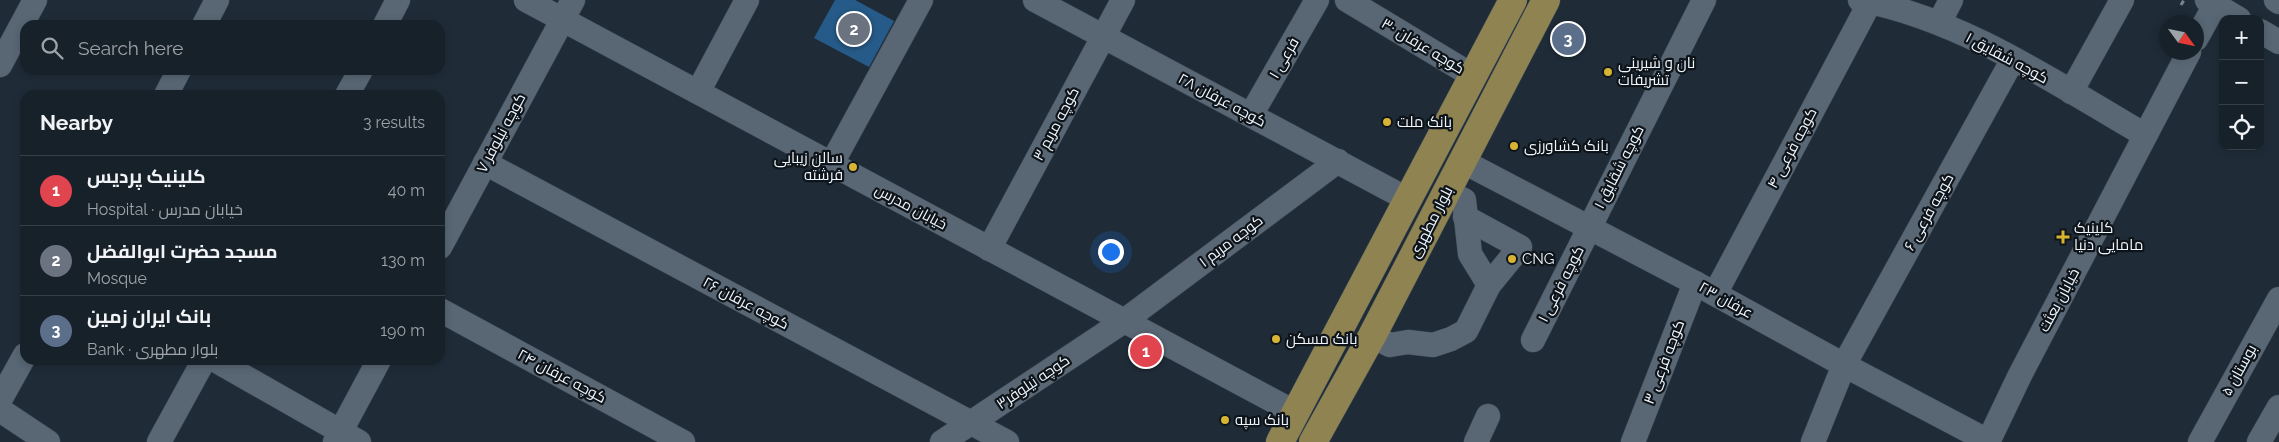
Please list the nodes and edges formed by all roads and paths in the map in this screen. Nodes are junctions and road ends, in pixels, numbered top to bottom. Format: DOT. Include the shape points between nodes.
graph roads {
  1 [pos="35,0"];
  2 [pos="217,0"];
  3 [pos="398,0"];
  4 [pos="526,0"];
  5 [pos="747,0"];
  6 [pos="921,0"];
  7 [pos="1035,0"];
  8 [pos="1123,0"];
  9 [pos="1317,0"];
  10 [pos="1347,0"];
  11 [pos="1513,0"];
  12 [pos="1546,0"];
  13 [pos="1704,0"];
  14 [pos="1951,0"];
  15 [pos="2122,0"];
  16 [pos="2184,0"];
  17 [pos="1865,1"];
  18 [pos="2211,2"];
  19 [pos="2180,5"];
  20 [pos="568,10"];
  21 [pos="2232,15"];
  22 [pos="24,20"];
  23 [pos="207,20"];
  24 [pos="388,20"];
  25 [pos="2204,20"];
  26 [pos="1938,23"];
  27 [pos="20,28"];
  28 [pos="2264,33"];
  29 [pos="1103,37"];
  30 [pos="2279,42"];
  31 [pos="2013,59"];
  32 [pos="2186,60"];
  33 [pos="0,65"];
  34 [pos="177,75"];
  35 [pos="357,75"];
  36 [pos="1473,76"];
  37 [pos="169,90"];
  38 [pos="350,90"];
  39 [pos="698,92"];
  40 [pos="2071,92"];
  41 [pos="1251,115"];
  42 [pos="2145,135"];
  43 [pos="1338,161"];
  44 [pos="1462,162"];
  45 [pos="485,163"];
  46 [pos="831,165"];
  47 [pos="1447,192"];
  48 [pos="1408,200"];
  49 [pos="1465,216"];
  50 [pos="1589,228"];
  51 [pos="445,238"];
  52 [pos="989,249"];
  53 [pos="1489,285"];
  54 [pos="1705,288"];
  55 [pos="2279,299"];
  56 [pos="445,313"];
  57 [pos="1124,321"];
  58 [pos="1372,336"];
  59 [pos="1532,340"];
  60 [pos="20,364"];
  61 [pos="201,365"];
  62 [pos="223,365"];
  63 [pos="377,365"];
  64 [pos="1844,365"];
  65 [pos="0,400"];
  66 [pos="2279,407"];
  67 [pos="0,410"];
  68 [pos="1296,413"];
  69 [pos="1488,416"];
  70 [pos="972,423"];
  71 [pos="345,439"];
  72 [pos="48,442"];
  73 [pos="159,442"];
  74 [pos="683,442"];
  75 [pos="942,442"];
  76 [pos="1007,442"];
  77 [pos="1280,442"];
  78 [pos="1313,442"];
  79 [pos="1476,442"];
  80 [pos="1633,442"];
  81 [pos="1813,442"];
  82 [pos="1988,442"];
  83 [pos="2200,442"];
  84 [pos="2259,442"];
  1 -- 22 [label="street"];
  2 -- 23 [label="street"];
  3 -- 24 [label="street"];
  4 -- 20 [label="street, خیابان مدرس"];
  5 -- 39 [label="street"];
  6 -- 46 [label="street"];
  7 -- 29 [label="street, کوچه عرفان ۲۸"];
  8 -- 29 [label="street, کوچه مریم ۳"];
  9 -- 41 [label="street, فرعی ۱"];
  10 -- 36 [label="street, کوچه عرفان ۳۰"];
  11 -- 36 [label="main road, بلوار مطهری"];
  12 -- 44 [label="main road, بلوار مطهری"];
  13 -- 50 [label="street, کوچه شقایق ۱"];
  14 -- 26 [label="street"];
  15 -- 40 [label="street"];
  16 -- 19 [label="path"];
  17 -- 26 [label="street, کوچه شقایق ۱"];
  17 -- 54 [label="street, کوچه فرعی ۴"];
  18 -- 21 [label="street"];
  18 -- 25 [label="street"];
  20 -- 39 [label="street, خیابان مدرس"];
  20 -- 45 [label="street, کوچه نیلوفر ۷"];
  26 -- 31 [label="street, کوچه شقایق ۱"];
  27 -- 33 [label="street"];
  28 -- 30 [label="street"];
  29 -- 41 [label="street, کوچه عرفان ۲۸"];
  29 -- 52 [label="street, کوچه مریم ۳"];
  31 -- 40 [label="street, کوچه شقایق ۱"];
  31 -- 64 [label="street, کوچه فرعی ۶"];
  32 -- 42 [label="street, خیابان بعثت"];
  34 -- 37 [label="street"];
  35 -- 38 [label="street"];
  36 -- 48 [label="main road, بلوار مطهری"];
  39 -- 46 [label="street, خیابان مدرس"];
  40 -- 42 [label="street, کوچه شقایق ۱"];
  41 -- 43 [label="street, کوچه عرفان ۲۸"];
  42 -- 82 [label="street, خیابان بعثت"];
  43 -- 48 [label="street, کوچه عرفان ۲۸"];
  43 -- 57 [label="street, کوچه مریم ۱"];
  44 -- 47 [label="main road, بلوار مطهری"];
  44 -- 50 [label="street, عرفان ۲۳"];
  45 -- 51 [label="street, کوچه نیلوفر ۷"];
  45 -- 70 [label="street, کوچه عرفان ۲۶"];
  46 -- 52 [label="street, خیابان مدرس"];
  47 -- 49 [label="street" via="1464,200"];
  47 -- 58 [label="main road, بلوار مطهری"];
  48 -- 68 [label="main road, بلوار مطهری"];
  49 -- 53 [label="street" via="1470,254"];
  49 -- 53 [label="street" via="1520,247"];
  50 -- 54 [label="street, عرفان ۲۳"];
  50 -- 59 [label="street, کوچه فرعی ۱"];
  52 -- 57 [label="street, خیابان مدرس"];
  53 -- 58 [label="street" via="1466,331 1451,339 1433,345 1408,342 1390,345"];
  54 -- 64 [label="street, عرفان ۲۳"];
  54 -- 80 [label="street, کوچه فرعی ۳"];
  55 -- 83 [label="street, بوستان ۵"];
  56 -- 74 [label="street, کوچه عرفان ۲۴"];
  57 -- 68 [label="street, خیابان مدرس"];
  57 -- 70 [label="street, کوچه نیلوفر۳"];
  58 -- 78 [label="main road, بلوار مطهری"];
  60 -- 65 [label="street"];
  61 -- 73 [label="street"];
  62 -- 71 [label="street"];
  63 -- 71 [label="street"];
  64 -- 81 [label="street, کوچه فرعی ۶"];
  64 -- 82 [label="street, عرفان ۲۳"];
  66 -- 84 [label="street"];
  67 -- 72 [label="street"];
  68 -- 77 [label="main road, بلوار مطهری"];
  69 -- 79 [label="street"];
  70 -- 75 [label="street, کوچه نیلوفر۳"];
  70 -- 76 [label="street, کوچه عرفان ۲۶"];
}
